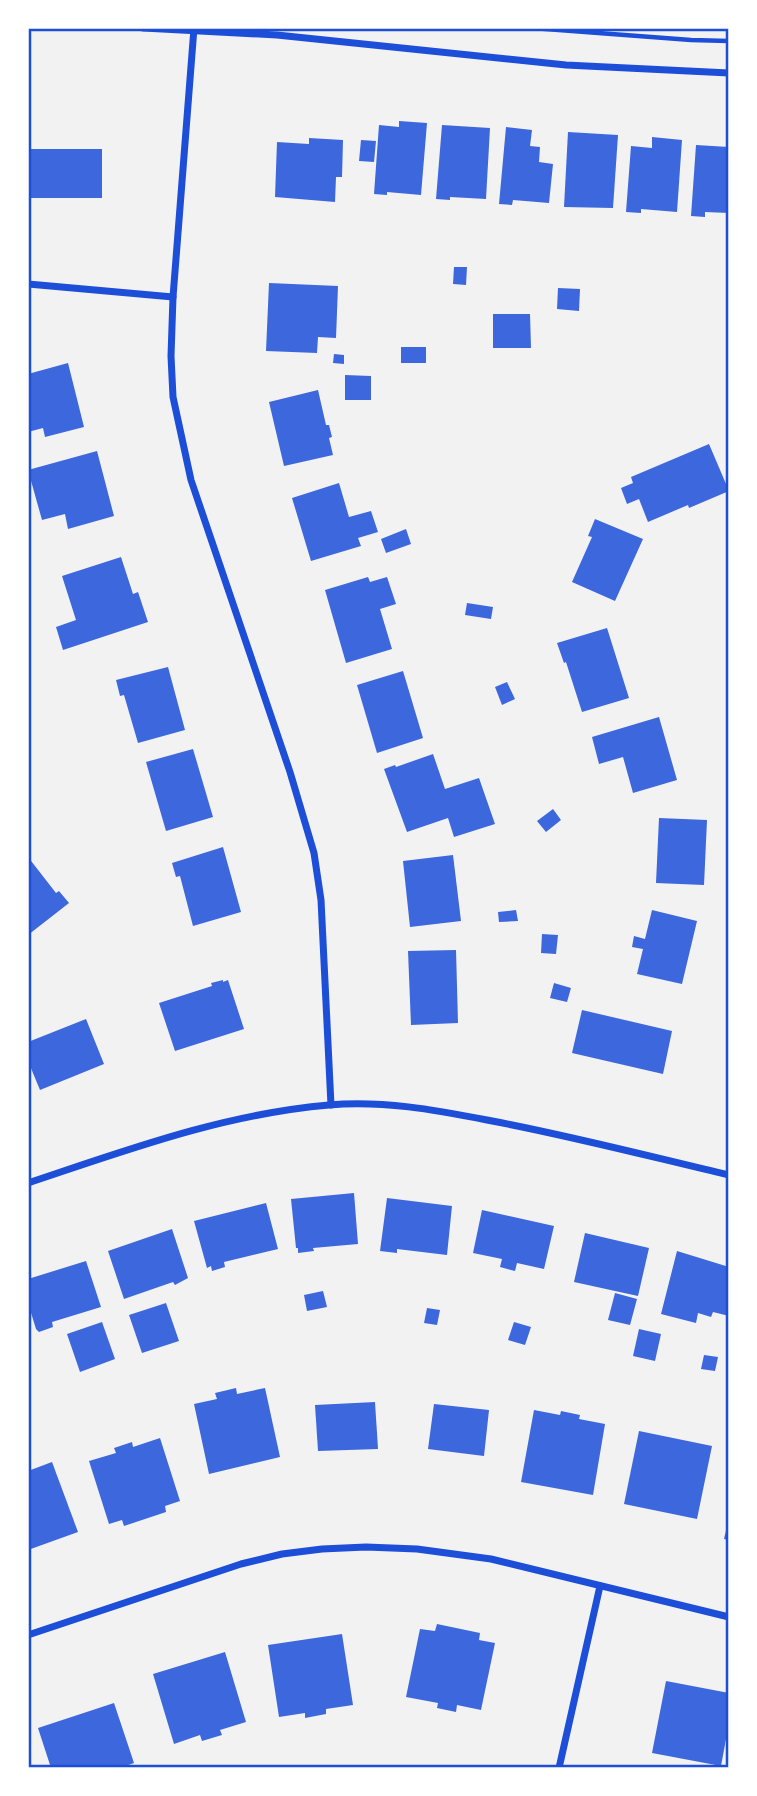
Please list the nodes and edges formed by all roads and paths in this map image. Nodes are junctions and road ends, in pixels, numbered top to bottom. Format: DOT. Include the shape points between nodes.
graph roads {
  1 [pos="143,28"];
  2 [pos="532,28"];
  3 [pos="194,30"];
  4 [pos="729,41"];
  5 [pos="729,73"];
  6 [pos="28,284"];
  7 [pos="173,297"];
  8 [pos="331,1105"];
  9 [pos="729,1174"];
  10 [pos="28,1183"];
  11 [pos="600,1586"];
  12 [pos="729,1617"];
  13 [pos="28,1635"];
  14 [pos="559,1768"];
  1 -- 3 [label="street"];
  2 -- 4 [label="path"];
  3 -- 5 [label="street" via="566,65"];
  3 -- 7 [label="street"];
  6 -- 7 [label="street"];
  7 -- 8 [label="street" via="170,356 179,435 314,853 321,900"];
  8 -- 9 [label="street" via="420,1107"];
  8 -- 10 [label="street" via="194,1128"];
  11 -- 12 [label="street"];
  11 -- 13 [label="street" via="491,1559 430,1550 322,1549 241,1564"];
  11 -- 14 [label="street"];
}
